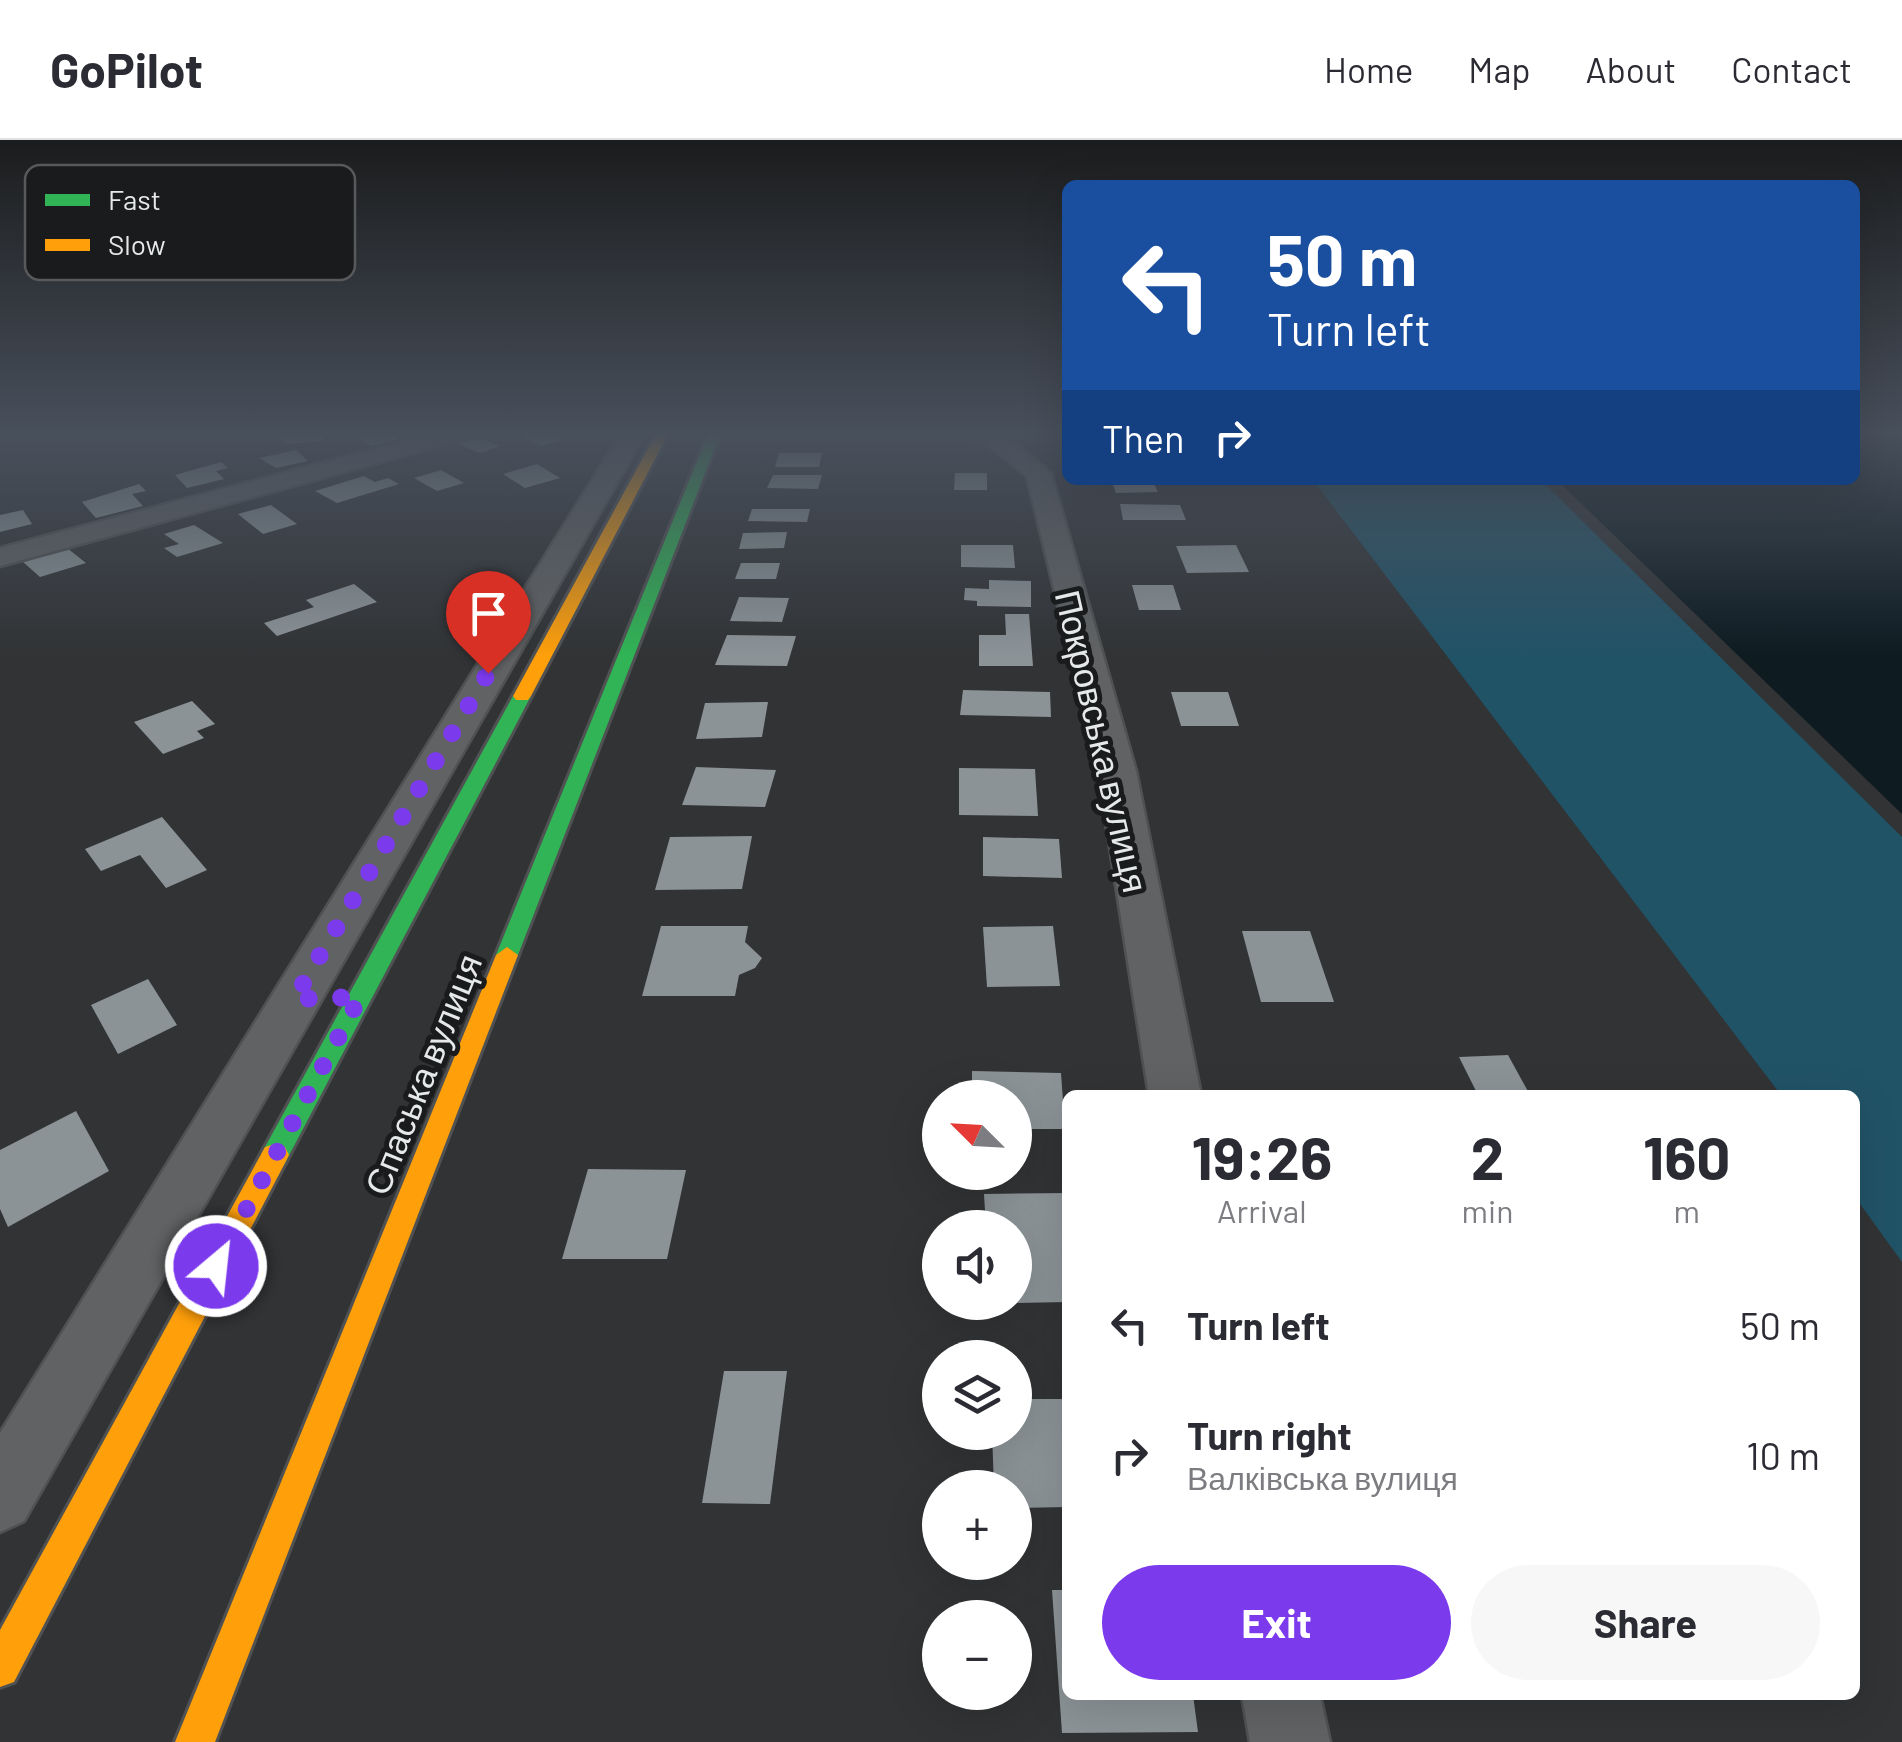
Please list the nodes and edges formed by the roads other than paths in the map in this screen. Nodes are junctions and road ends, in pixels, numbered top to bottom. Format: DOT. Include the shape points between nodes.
graph roads {
  1 [pos="186,507"];
  2 [pos="604,507"];
  3 [pos="607,507"];
  4 [pos="685,507"];
  5 [pos="1060,507"];
  6 [pos="0,557"];
  7 [pos="360,997"];
  8 [pos="294,999"];
  9 [pos="1173,1090"];
  10 [pos="0,1497"];
  11 [pos="0,1668"];
  12 [pos="1283,1700"];
  13 [pos="195,1742"];
  14 [pos="1290,1742"];
  1 -- 6 [label="street"];
  2 -- 8 [label="street"];
  3 -- 7 [label="street"];
  4 -- 13 [label="street, Спаська вулиця"];
  5 -- 9 [label="street, Покровська вулиця" via="1117,771"];
  7 -- 8 [label="street"];
  7 -- 11 [label="street"];
  8 -- 10 [label="street"];
  12 -- 14 [label="street"];
}
